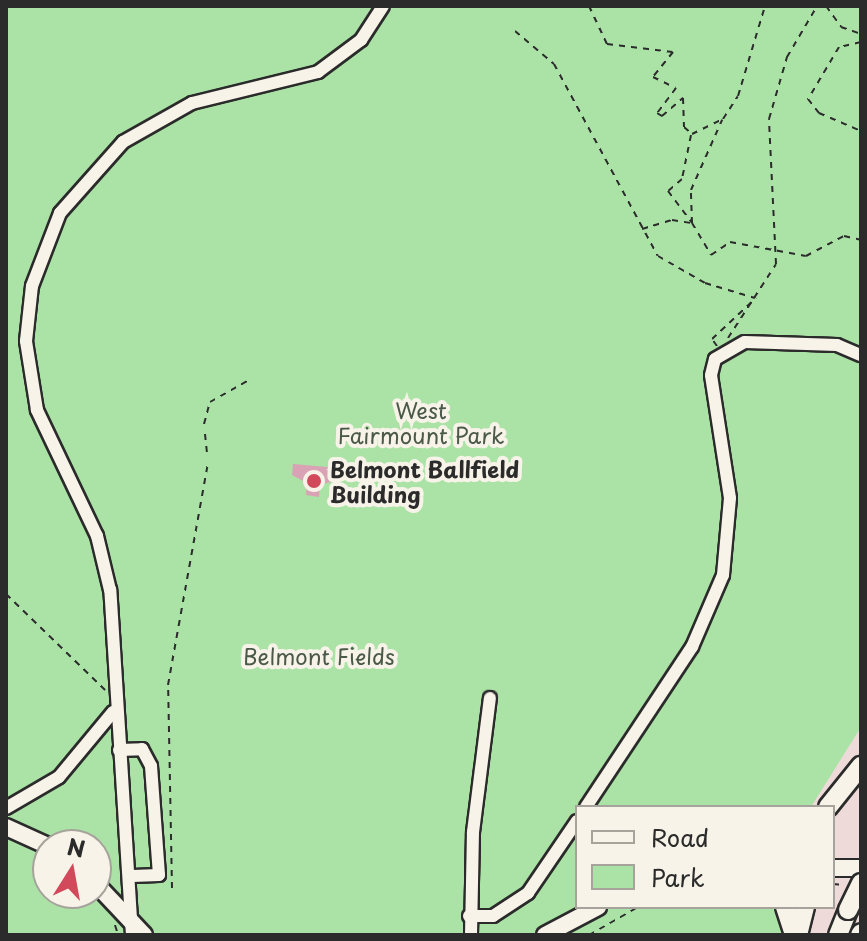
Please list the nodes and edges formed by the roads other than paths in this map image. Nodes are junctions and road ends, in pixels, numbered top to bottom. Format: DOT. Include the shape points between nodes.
graph roads {
  1 [pos="383,6"];
  2 [pos="861,355"];
  3 [pos="490,698"];
  4 [pos="113,712"];
  5 [pos="119,750"];
  6 [pos="859,769"];
  7 [pos="587,805"];
  8 [pos="830,805"];
  9 [pos="6,808"];
  10 [pos="835,811"];
  11 [pos="575,824"];
  12 [pos="6,827"];
  13 [pos="32,839"];
  14 [pos="835,868"];
  15 [pos="861,868"];
  16 [pos="132,876"];
  17 [pos="861,883"];
  18 [pos="112,904"];
  19 [pos="594,909"];
  20 [pos="786,909"];
  21 [pos="804,909"];
  22 [pos="469,916"];
  23 [pos="132,929"];
  24 [pos="144,935"];
  25 [pos="471,935"];
  26 [pos="545,935"];
  27 [pos="796,935"];
  28 [pos="838,935"];
  1 -- 4 [label="street" via="361,40 318,72 192,103 123,142 82,182 43,250 29,305 29,376 50,446 103,552"];
  2 -- 7 [label="street" via="815,343 745,342 720,352 711,375 730,498 723,575 692,647"];
  3 -- 22 [label="street"];
  4 -- 5 [label="street"];
  4 -- 9 [label="street" via="59,777"];
  5 -- 16 [label="street"];
  5 -- 16 [label="street" via="142,749 151,766 159,875"];
  6 -- 8 [label="highway"];
  6 -- 10 [label="highway"];
  11 -- 22 [label="street" via="528,893 493,916"];
  12 -- 13 [label="main road"];
  14 -- 15 [label="main road"];
  16 -- 23 [label="street"];
  17 -- 28 [label="highway, bridge"];
  18 -- 23 [label="main road"];
  19 -- 26 [label="main road"];
  20 -- 27 [label="highway"];
  21 -- 27 [label="highway"];
  22 -- 25 [label="street"];
  23 -- 24 [label="main road"];
}
